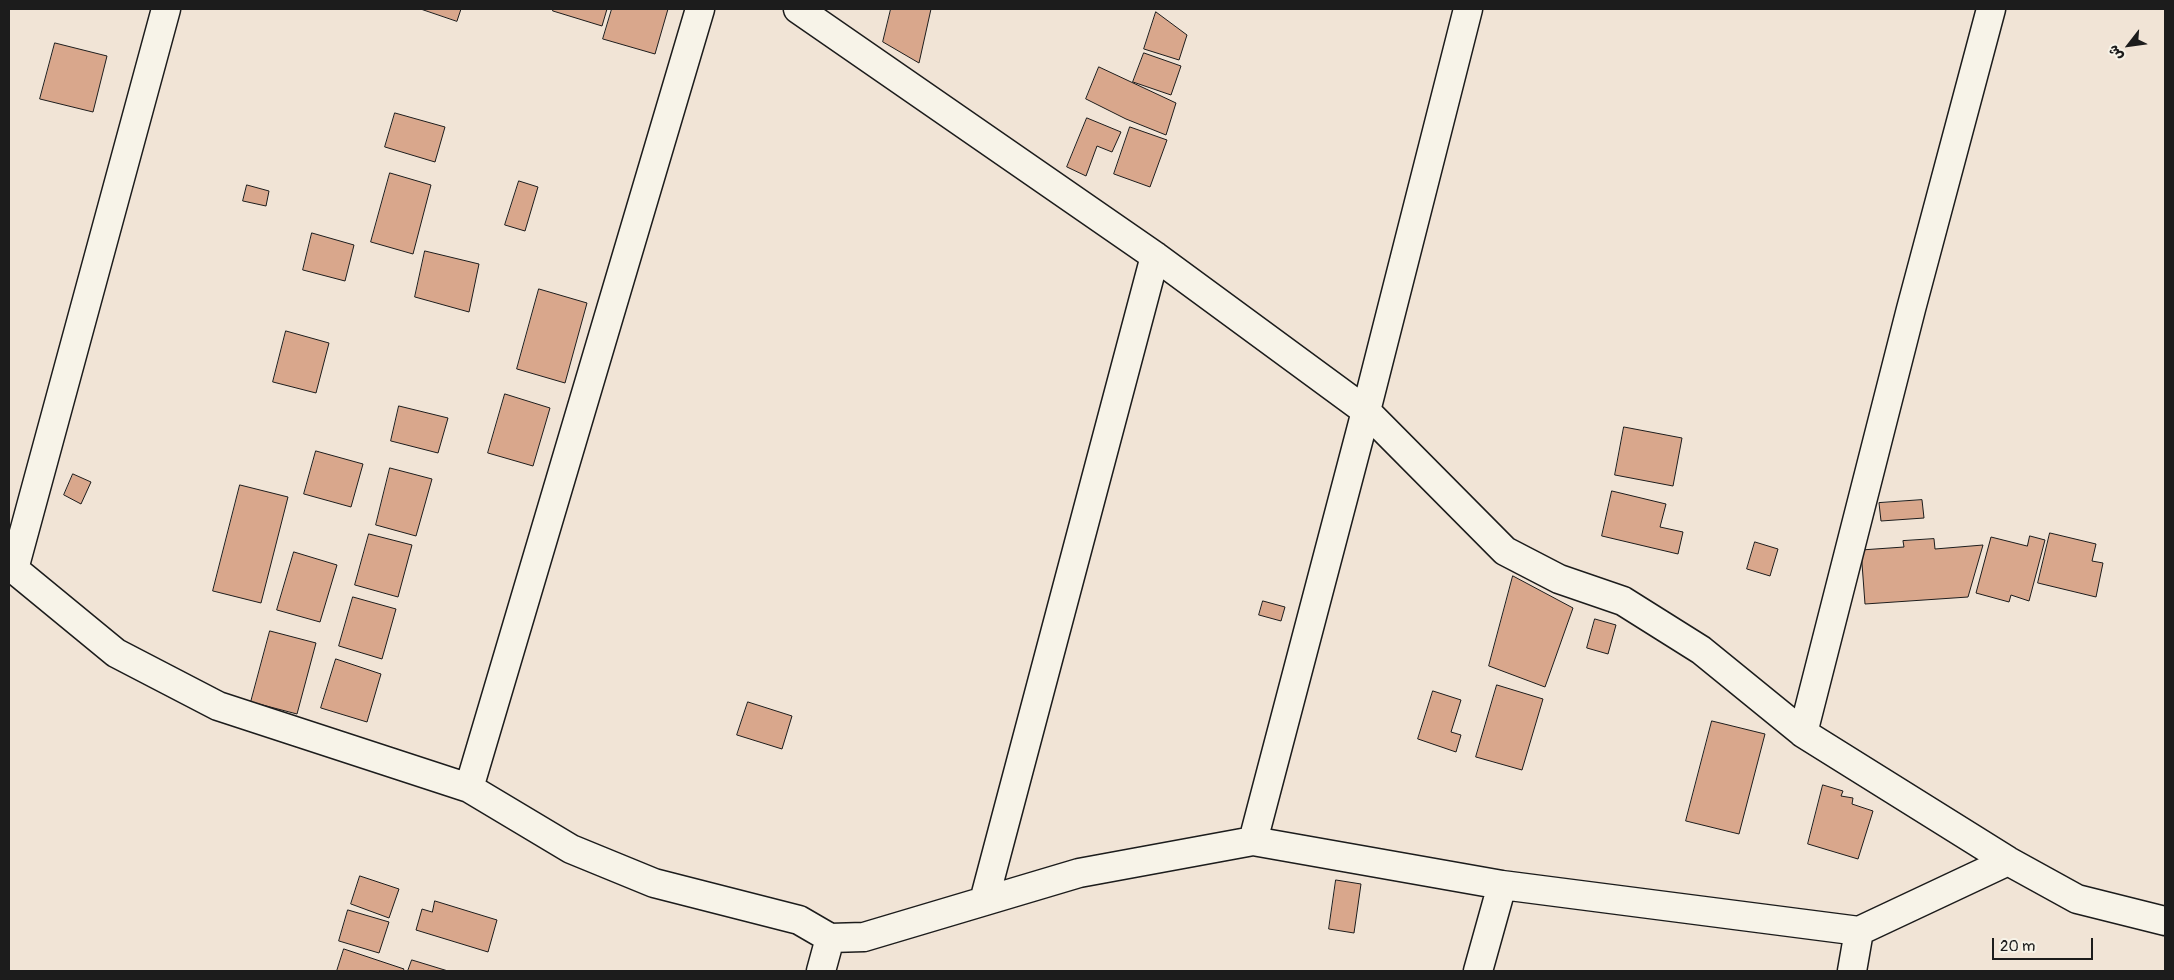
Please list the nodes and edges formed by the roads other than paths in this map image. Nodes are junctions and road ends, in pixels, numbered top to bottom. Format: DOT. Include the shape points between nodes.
graph roads {
  1 [pos="166,9"];
  2 [pos="700,9"];
  3 [pos="798,9"];
  4 [pos="1468,9"];
  5 [pos="1991,9"];
  6 [pos="1155,256"];
  7 [pos="1366,411"];
  8 [pos="11,567"];
  9 [pos="1803,733"];
  10 [pos="469,788"];
  11 [pos="1253,841"];
  12 [pos="2008,861"];
  13 [pos="1502,885"];
  14 [pos="984,901"];
  15 [pos="2165,921"];
  16 [pos="1859,932"];
  17 [pos="830,938"];
  18 [pos="821,971"];
  19 [pos="1478,971"];
  20 [pos="1852,971"];
  1 -- 8 [label="street"];
  2 -- 10 [label="street"];
  3 -- 6 [label="street"];
  4 -- 7 [label="street"];
  5 -- 9 [label="street"];
  6 -- 7 [label="street"];
  6 -- 14 [label="street"];
  7 -- 9 [label="street" via="1505,550 1559,579 1623,601 1702,650"];
  7 -- 11 [label="street"];
  8 -- 10 [label="street" via="116,653 218,706"];
  9 -- 12 [label="street"];
  10 -- 17 [label="street" via="571,849 654,883 799,920"];
  11 -- 13 [label="street"];
  11 -- 14 [label="street" via="1079,873"];
  12 -- 15 [label="street" via="2078,899"];
  12 -- 16 [label="street"];
  13 -- 16 [label="street"];
  13 -- 19 [label="street"];
  14 -- 17 [label="street" via="864,937"];
  16 -- 20 [label="street"];
  17 -- 18 [label="street"];
}
